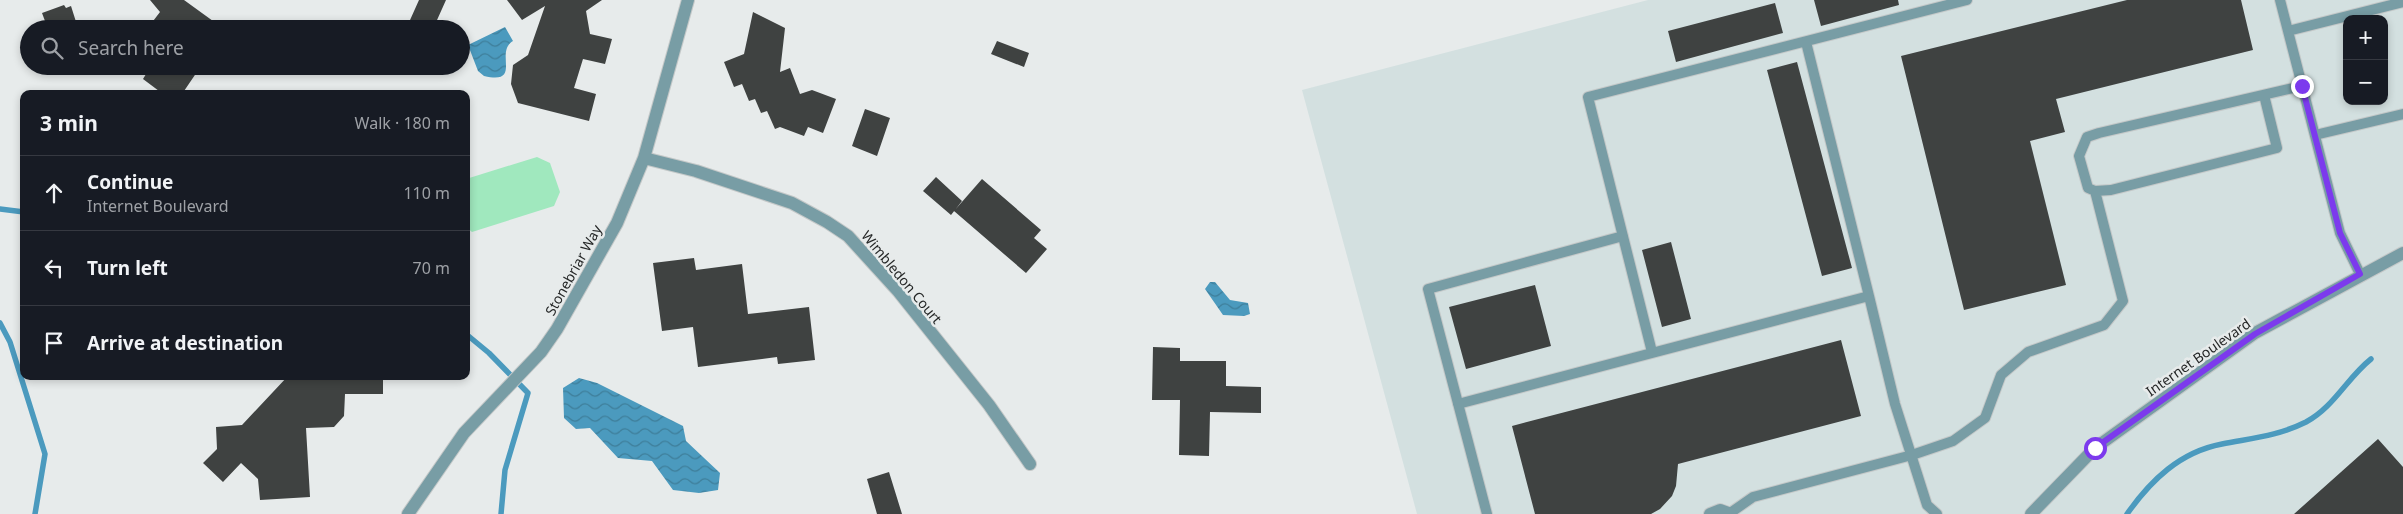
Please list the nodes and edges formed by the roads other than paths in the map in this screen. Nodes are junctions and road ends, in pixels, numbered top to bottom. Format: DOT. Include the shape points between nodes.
graph roads {
  1 [pos="688,0"];
  2 [pos="1967,0"];
  3 [pos="2280,0"];
  4 [pos="2403,2"];
  5 [pos="2288,31"];
  6 [pos="1806,42"];
  7 [pos="2302,86"];
  8 [pos="2264,95"];
  9 [pos="2403,114"];
  10 [pos="2315,135"];
  11 [pos="644,158"];
  12 [pos="2095,191"];
  13 [pos="1623,236"];
  14 [pos="2403,253"];
  15 [pos="2360,274"];
  16 [pos="1869,296"];
  17 [pos="1652,352"];
  18 [pos="1458,404"];
  19 [pos="1912,455"];
  20 [pos="1030,464"];
  21 [pos="408,514"];
  22 [pos="1487,514"];
  23 [pos="1710,514"];
  24 [pos="1731,514"];
  25 [pos="1937,514"];
  26 [pos="2031,514"];
  1 -- 11 [label="street, Stonebriar Way"];
  2 -- 6 [label="lane"];
  3 -- 5 [label="lane"];
  4 -- 5 [label="lane"];
  5 -- 7 [label="lane"];
  6 -- 13 [label="lane" via="1588,97"];
  6 -- 16 [label="lane"];
  7 -- 8 [label="lane"];
  7 -- 10 [label="lane"];
  8 -- 12 [label="lane" via="2278,148 2111,190"];
  8 -- 12 [label="lane" via="2087,137 2079,156 2088,188"];
  9 -- 10 [label="lane"];
  10 -- 15 [label="lane" via="2340,233"];
  11 -- 20 [label="street, Wimbledon Court" via="696,171 792,203 848,236 898,291 989,405"];
  11 -- 21 [label="street, Stonebriar Way" via="617,223 557,330 464,433"];
  12 -- 19 [label="lane" via="2123,301 2104,325 2028,352 2001,376 1985,418 1953,441"];
  13 -- 17 [label="lane"];
  13 -- 18 [label="lane" via="1428,289"];
  14 -- 15 [label="street, Internet Boulevard"];
  15 -- 26 [label="street, Internet Boulevard" via="2255,334 2095,448"];
  16 -- 17 [label="lane"];
  16 -- 19 [label="lane" via="1895,404"];
  17 -- 18 [label="lane"];
  18 -- 22 [label="lane"];
  19 -- 24 [label="lane" via="1753,497"];
  19 -- 25 [label="lane" via="1927,505"];
  23 -- 24 [label="street" via="1720,510"];
}
